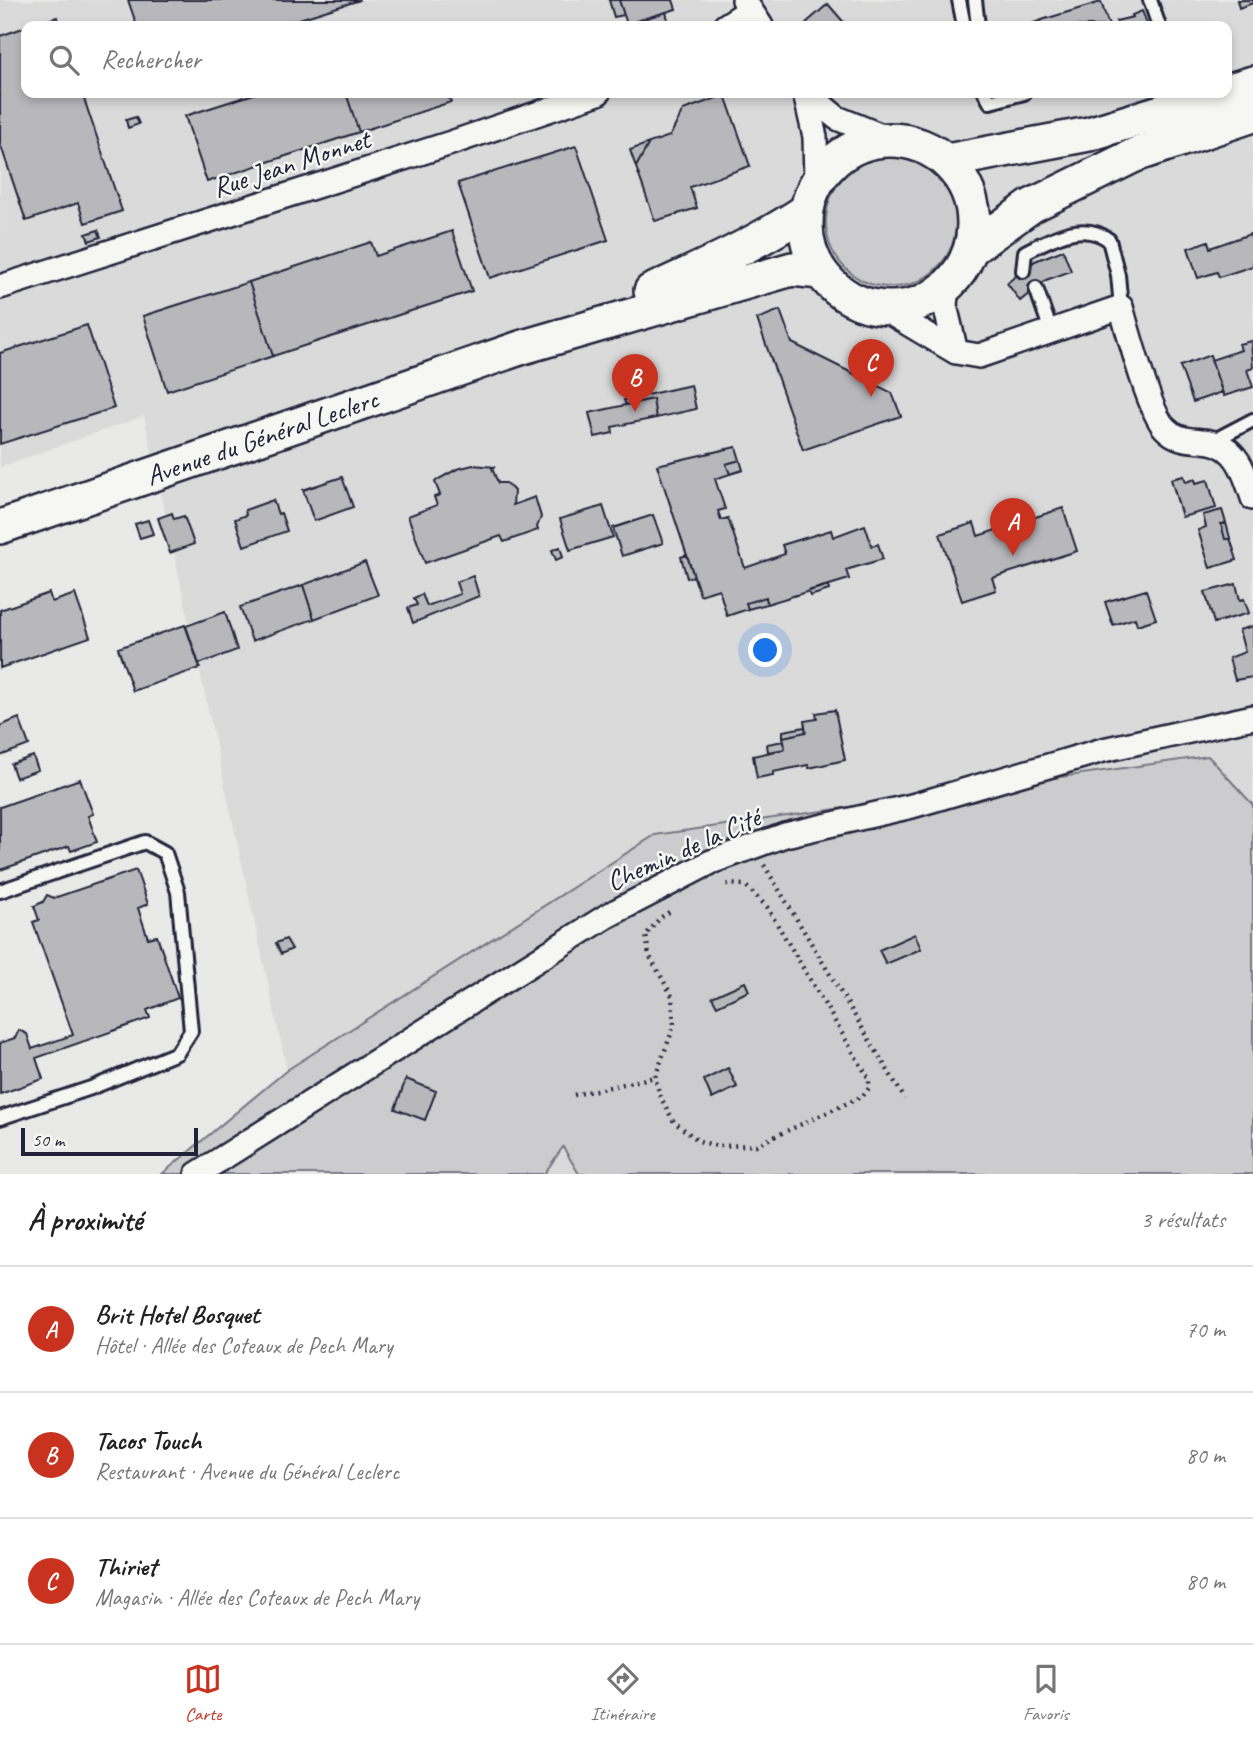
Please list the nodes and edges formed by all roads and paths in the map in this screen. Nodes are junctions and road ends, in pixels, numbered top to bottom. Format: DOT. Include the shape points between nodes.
graph roads {
  1 [pos="959,0"];
  2 [pos="975,0"];
  3 [pos="1150,0"];
  4 [pos="752,12"];
  5 [pos="735,21"];
  6 [pos="963,21"];
  7 [pos="977,21"];
  8 [pos="1156,21"];
  9 [pos="1253,83"];
  10 [pos="1232,90"];
  11 [pos="583,98"];
  12 [pos="807,98"];
  13 [pos="812,98"];
  14 [pos="988,98"];
  15 [pos="1005,98"];
  16 [pos="1205,98"];
  17 [pos="1253,115"];
  18 [pos="889,139"];
  19 [pos="947,161"];
  20 [pos="812,196"];
  21 [pos="971,249"];
  22 [pos="1023,271"];
  23 [pos="820,272"];
  24 [pos="947,286"];
  25 [pos="0,287"];
  26 [pos="1036,288"];
  27 [pos="1121,307"];
  28 [pos="882,308"];
  29 [pos="1051,331"];
  30 [pos="523,347"];
  31 [pos="956,352"];
  32 [pos="1253,421"];
  33 [pos="1211,442"];
  34 [pos="1253,498"];
  35 [pos="0,527"];
  36 [pos="1253,717"];
  37 [pos="753,846"];
  38 [pos="712,889"];
  39 [pos="0,891"];
  40 [pos="680,906"];
  41 [pos="655,1077"];
  42 [pos="574,1095"];
  43 [pos="905,1099"];
  44 [pos="0,1118"];
  45 [pos="197,1174"];
  1 -- 6 [label="lane"];
  2 -- 7 [label="lane"];
  3 -- 8 [label="lane"];
  4 -- 5 [label="street"];
  9 -- 10 [label="main road"];
  11 -- 25 [label="street, Rue Jean Monnet"];
  12 -- 20 [label="street" via="815,137"];
  13 -- 18 [label="street" via="836,118"];
  14 -- 15 [label="lane" via="990,102"];
  16 -- 19 [label="main road" via="1089,134"];
  17 -- 21 [label="main road" via="1135,155 1031,206"];
  18 -- 19 [label="main road" via="926,148"];
  18 -- 20 [label="main road" via="844,153 830,165"];
  19 -- 21 [label="main road" via="970,197 974,218"];
  20 -- 23 [label="main road" via="806,234"];
  20 -- 30 [label="main road, Avenue du Général Leclerc" via="778,229"];
  21 -- 24 [label="main road"];
  22 -- 27 [label="lane" via="1024,252 1064,232 1098,231 1109,240"];
  23 -- 28 [label="main road" via="834,288 862,304"];
  23 -- 30 [label="main road, Avenue du Général Leclerc" via="792,269"];
  24 -- 28 [label="main road" via="916,304"];
  24 -- 31 [label="street" via="945,305"];
  26 -- 29 [label="lane"];
  27 -- 29 [label="street"];
  27 -- 33 [label="street" via="1163,427 1191,441"];
  28 -- 31 [label="street"];
  29 -- 31 [label="street" via="979,356"];
  30 -- 35 [label="main road, Avenue du Général Leclerc"];
  32 -- 33 [label="lane"];
  33 -- 34 [label="street" via="1234,454"];
  36 -- 37 [label="street, Chemin de la Cité" via="1103,750"];
  37 -- 43 [label="path"];
  37 -- 45 [label="street, Chemin de la Cité" via="711,862 607,916"];
  38 -- 41 [label="path" via="723,884 745,885 768,907 869,1079 869,1088 863,1096 756,1145 717,1146 699,1141 674,1122"];
  39 -- 44 [label="lane" via="145,842 165,853 178,892 191,1031 177,1053"];
  40 -- 41 [label="path" via="660,918 646,935 649,955 672,996 674,1026"];
  41 -- 42 [label="path"];
}
